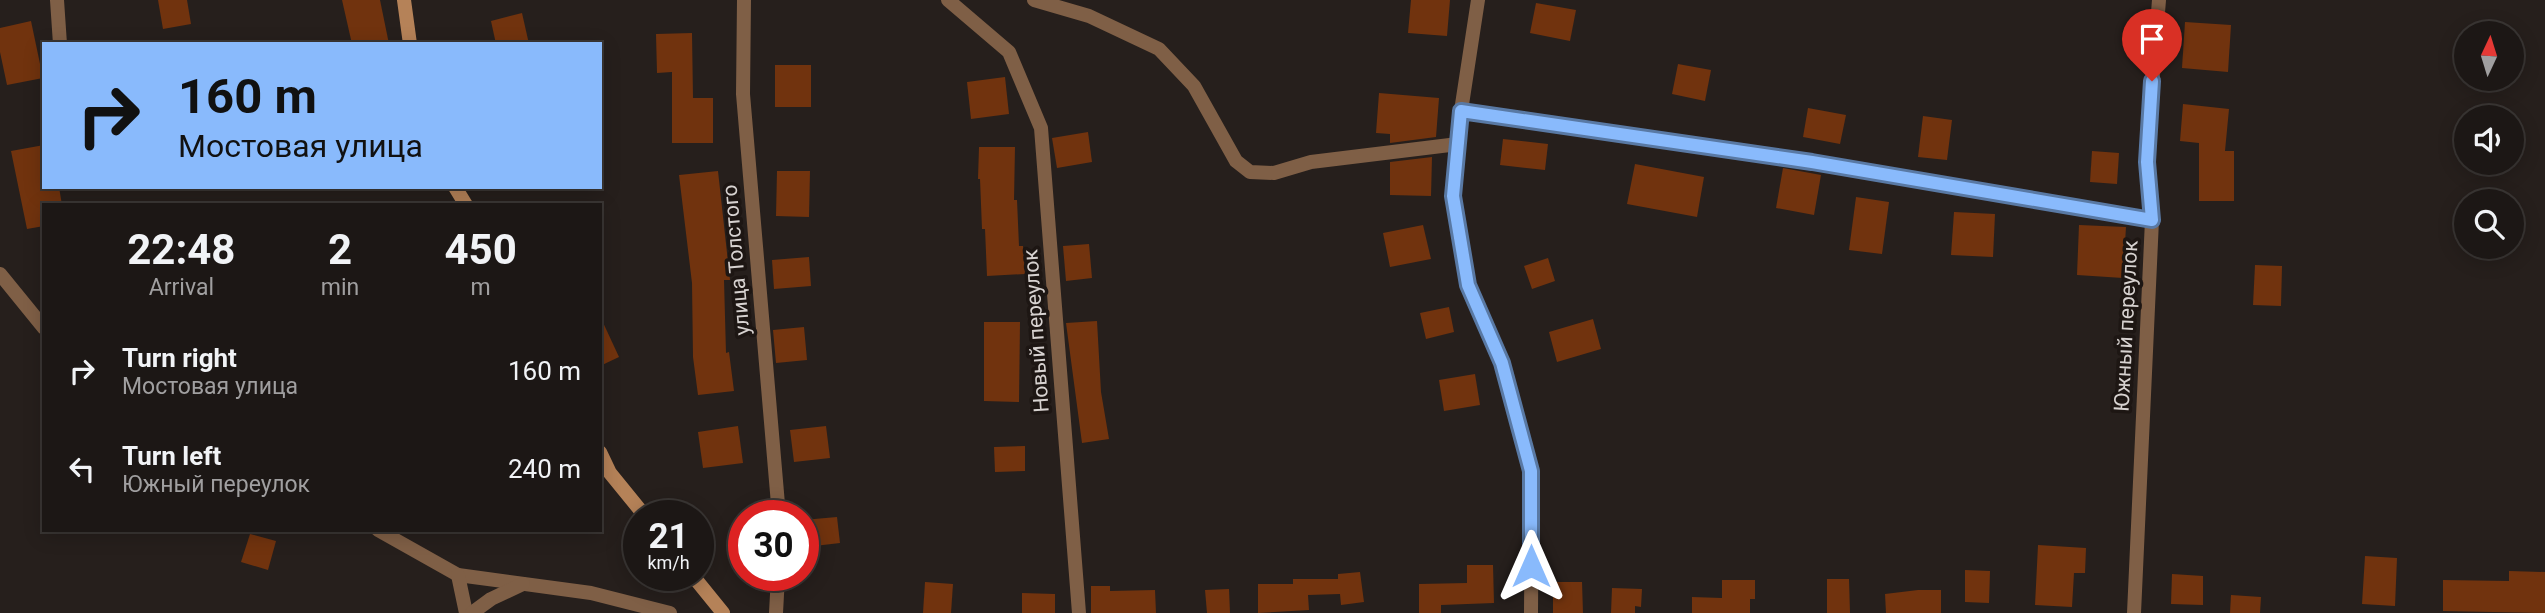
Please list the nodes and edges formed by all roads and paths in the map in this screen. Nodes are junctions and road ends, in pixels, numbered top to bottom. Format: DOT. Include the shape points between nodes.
graph roads {
  1 [pos="57,0"];
  2 [pos="404,0"];
  3 [pos="744,0"];
  4 [pos="948,0"];
  5 [pos="1034,0"];
  6 [pos="1478,0"];
  7 [pos="2159,0"];
  8 [pos="60,42"];
  9 [pos="410,42"];
  10 [pos="1461,111"];
  11 [pos="1458,144"];
  12 [pos="2152,220"];
  13 [pos="0,274"];
  14 [pos="42,326"];
  15 [pos="602,456"];
  16 [pos="632,500"];
  17 [pos="778,500"];
  18 [pos="382,532"];
  19 [pos="458,575"];
  20 [pos="525,583"];
  21 [pos="705,591"];
  22 [pos="777,591"];
  23 [pos="466,613"];
  24 [pos="472,613"];
  25 [pos="670,613"];
  26 [pos="723,613"];
  27 [pos="776,613"];
  28 [pos="1079,613"];
  29 [pos="1531,613"];
  30 [pos="2134,613"];
  1 -- 8 [label="street"];
  2 -- 9 [label="main road"];
  3 -- 17 [label="street, улица Толстого" via="743,94"];
  4 -- 28 [label="street, Новый переулок" via="1009,52 1041,128"];
  5 -- 11 [label="street" via="1088,16 1159,50 1194,86 1236,161 1250,172 1274,173 1311,162"];
  6 -- 10 [label="street"];
  7 -- 12 [label="street, Южный переулок" via="2147,162"];
  10 -- 11 [label="street"];
  10 -- 12 [label="street" via="1812,162"];
  11 -- 29 [label="street" via="1453,196 1468,285 1502,363 1531,471"];
  12 -- 30 [label="street, Южный переулок"];
  13 -- 14 [label="street"];
  15 -- 16 [label="main road"];
  18 -- 19 [label="street"];
  19 -- 20 [label="street"];
  19 -- 23 [label="street"];
  20 -- 24 [label="street"];
  20 -- 25 [label="street" via="591,593"];
  21 -- 26 [label="main road"];
  22 -- 27 [label="street"];
}
